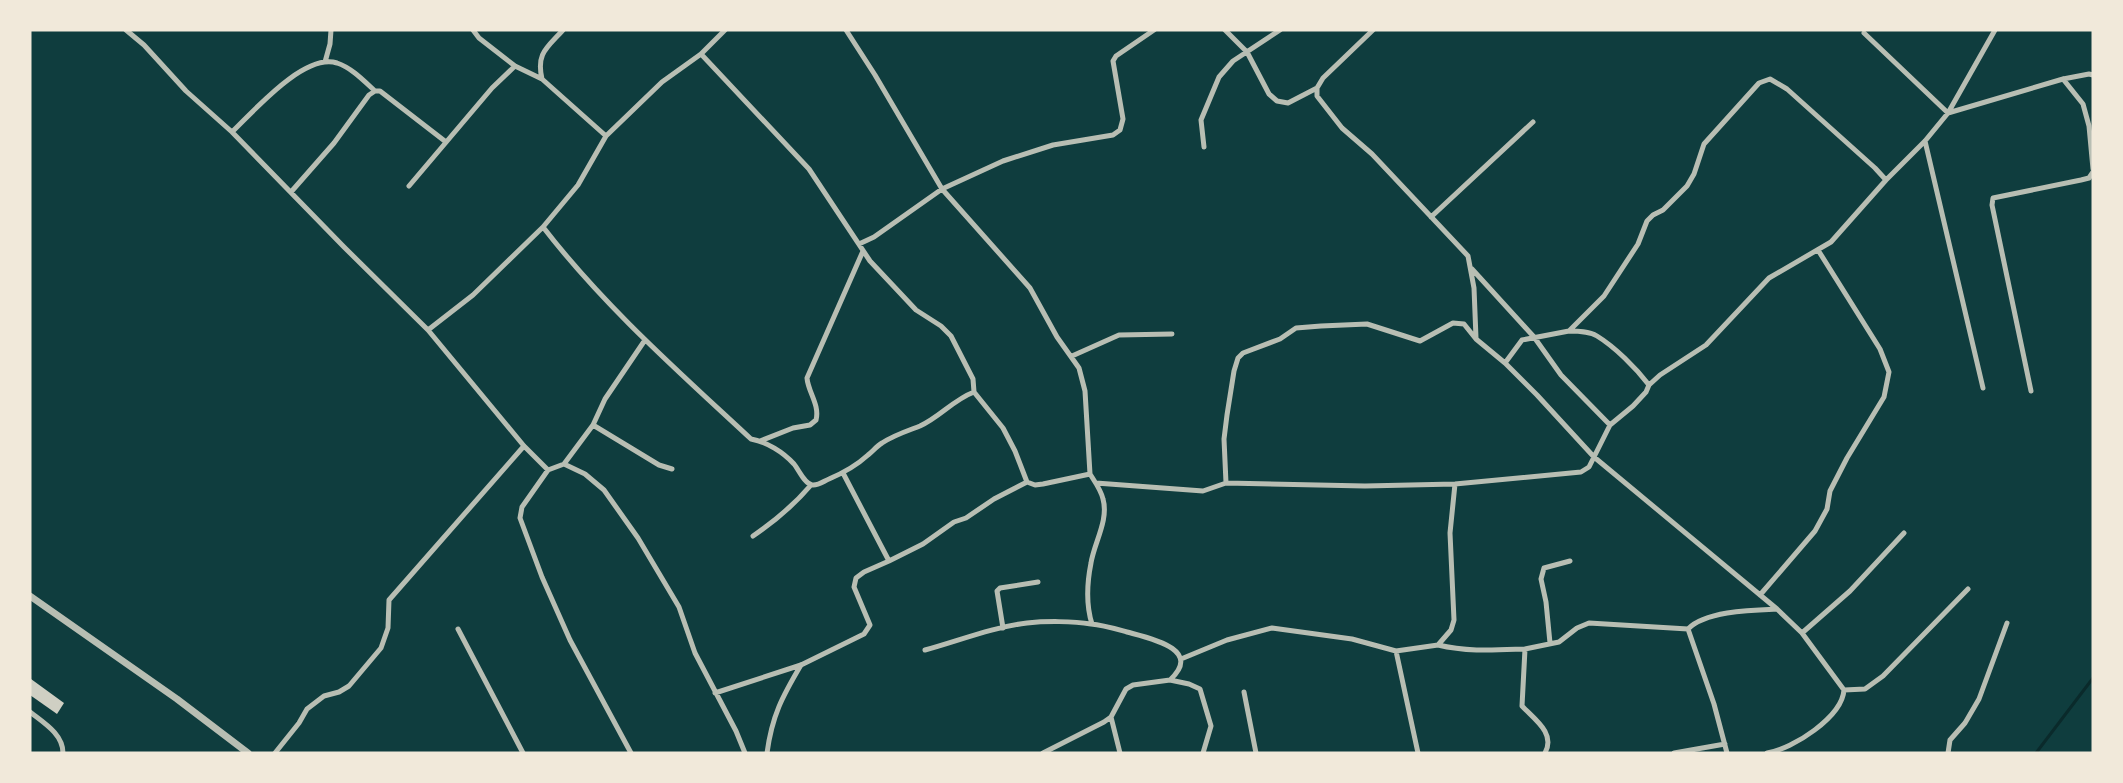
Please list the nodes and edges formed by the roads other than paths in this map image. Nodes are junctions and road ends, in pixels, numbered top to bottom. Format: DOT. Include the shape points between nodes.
graph roads {
  1 [pos="126,30"];
  2 [pos="331,30"];
  3 [pos="473,30"];
  4 [pos="563,30"];
  5 [pos="725,30"];
  6 [pos="846,30"];
  7 [pos="1154,30"];
  8 [pos="1225,30"];
  9 [pos="1280,30"];
  10 [pos="1374,30"];
  11 [pos="1995,30"];
  12 [pos="1864,33"];
  13 [pos="1247,52"];
  14 [pos="700,54"];
  15 [pos="325,62"];
  16 [pos="515,66"];
  17 [pos="2093,75"];
  18 [pos="542,79"];
  19 [pos="2063,79"];
  20 [pos="1317,88"];
  21 [pos="375,91"];
  22 [pos="1948,113"];
  23 [pos="1533,122"];
  24 [pos="232,132"];
  25 [pos="606,136"];
  26 [pos="1925,141"];
  27 [pos="446,142"];
  28 [pos="1204,147"];
  29 [pos="2093,171"];
  30 [pos="1886,180"];
  31 [pos="409,186"];
  32 [pos="942,189"];
  33 [pos="291,192"];
  34 [pos="1431,217"];
  35 [pos="543,227"];
  36 [pos="859,244"];
  37 [pos="1818,250"];
  38 [pos="863,251"];
  39 [pos="1471,268"];
  40 [pos="428,330"];
  41 [pos="1569,331"];
  42 [pos="1172,334"];
  43 [pos="1534,337"];
  44 [pos="1476,339"];
  45 [pos="645,340"];
  46 [pos="1072,356"];
  47 [pos="1505,363"];
  48 [pos="1649,385"];
  49 [pos="1983,387"];
  50 [pos="2031,391"];
  51 [pos="974,392"];
  52 [pos="593,425"];
  53 [pos="1610,425"];
  54 [pos="760,441"];
  55 [pos="525,446"];
  56 [pos="1594,456"];
  57 [pos="564,464"];
  58 [pos="672,469"];
  59 [pos="548,470"];
  60 [pos="843,473"];
  61 [pos="1090,474"];
  62 [pos="1027,482"];
  63 [pos="1096,483"];
  64 [pos="1226,483"];
  65 [pos="1455,484"];
  66 [pos="811,485"];
  67 [pos="1904,533"];
  68 [pos="753,536"];
  69 [pos="890,561"];
  70 [pos="1570,561"];
  71 [pos="1038,582"];
  72 [pos="1968,589"];
  73 [pos="1760,595"];
  74 [pos="30,596"];
  75 [pos="1777,609"];
  76 [pos="2007,623"];
  77 [pos="1092,624"];
  78 [pos="1003,628"];
  79 [pos="458,629"];
  80 [pos="1688,630"];
  81 [pos="1802,633"];
  82 [pos="1550,643"];
  83 [pos="1438,645"];
  84 [pos="1525,648"];
  85 [pos="925,650"];
  86 [pos="1396,651"];
  87 [pos="1181,659"];
  88 [pos="801,665"];
  89 [pos="1170,680"];
  90 [pos="1844,690"];
  91 [pos="1244,692"];
  92 [pos="715,693"];
  93 [pos="30,712"];
  94 [pos="1111,717"];
  95 [pos="1725,744"];
  96 [pos="63,753"];
  97 [pos="248,753"];
  98 [pos="275,753"];
  99 [pos="523,753"];
  100 [pos="631,753"];
  101 [pos="745,753"];
  102 [pos="767,753"];
  103 [pos="1043,753"];
  104 [pos="1119,753"];
  105 [pos="1203,753"];
  106 [pos="1256,753"];
  107 [pos="1418,753"];
  108 [pos="1545,753"];
  109 [pos="1674,753"];
  110 [pos="1727,753"];
  111 [pos="1767,753"];
  112 [pos="1948,753"];
  1 -- 24 [label="street"];
  2 -- 15 [label="street"];
  3 -- 16 [label="street"];
  4 -- 18 [label="street" via="543,52"];
  5 -- 14 [label="street"];
  6 -- 32 [label="street"];
  7 -- 32 [label="street" via="1113,61 1123,119 1120,130 1113,135 1053,145 1003,161"];
  8 -- 13 [label="street"];
  9 -- 13 [label="street"];
  10 -- 20 [label="street"];
  11 -- 22 [label="street"];
  12 -- 22 [label="street"];
  13 -- 20 [label="street" via="1269,94 1277,101 1288,103"];
  13 -- 28 [label="street" via="1219,77 1201,120"];
  14 -- 25 [label="street" via="662,82"];
  14 -- 36 [label="street" via="809,169"];
  15 -- 21 [label="street" via="337,63 353,72"];
  15 -- 24 [label="street" via="296,74"];
  16 -- 18 [label="street"];
  16 -- 27 [label="street"];
  17 -- 19 [label="street"];
  18 -- 25 [label="street"];
  19 -- 22 [label="street"];
  19 -- 29 [label="street" via="2083,104"];
  20 -- 34 [label="street" via="1317,96 1342,128"];
  21 -- 27 [label="street"];
  21 -- 33 [label="street"];
  22 -- 26 [label="street"];
  23 -- 34 [label="street"];
  24 -- 33 [label="street"];
  25 -- 35 [label="street" via="578,185"];
  26 -- 30 [label="street"];
  26 -- 49 [label="street"];
  27 -- 31 [label="street"];
  29 -- 50 [label="street" via="2089,178 1994,198 1992,205"];
  30 -- 37 [label="street" via="1831,242"];
  30 -- 41 [label="street" via="1787,89 1770,79 1759,83 1704,144 1687,186 1664,210 1647,220 1638,244 1604,296"];
  32 -- 36 [label="street"];
  32 -- 46 [label="street" via="1030,288"];
  33 -- 40 [label="street"];
  34 -- 39 [label="street" via="1468,256"];
  35 -- 40 [label="street" via="473,295"];
  35 -- 45 [label="street"];
  36 -- 38 [label="street"];
  37 -- 48 [label="street" via="1769,278 1706,345"];
  37 -- 73 [label="street" via="1880,349 1889,372 1884,397 1846,458 1815,531"];
  38 -- 51 [label="street" via="916,310 941,326 956,342 973,379"];
  38 -- 54 [label="street" via="807,378 817,409 816,420"];
  39 -- 43 [label="street"];
  39 -- 44 [label="street"];
  40 -- 55 [label="street"];
  41 -- 43 [label="street"];
  41 -- 48 [label="street" via="1596,335 1638,370"];
  42 -- 46 [label="street" via="1119,335"];
  43 -- 47 [label="street" via="1522,340"];
  43 -- 53 [label="street" via="1561,375"];
  44 -- 47 [label="street"];
  44 -- 64 [label="street" via="1464,324 1453,323 1420,341 1367,324 1322,326 1296,328 1280,339 1243,353 1234,371 1227,415"];
  45 -- 52 [label="street" via="605,399"];
  45 -- 54 [label="street" via="751,439"];
  46 -- 61 [label="street" via="1085,391"];
  47 -- 56 [label="street"];
  48 -- 53 [label="street" via="1633,406"];
  51 -- 60 [label="street" via="960,397 920,426 880,444"];
  51 -- 62 [label="street" via="1003,428"];
  52 -- 57 [label="street"];
  52 -- 58 [label="street"];
  53 -- 56 [label="street"];
  54 -- 66 [label="street" via="784,454"];
  55 -- 59 [label="street"];
  55 -- 98 [label="street" via="389,600 388,628 381,648 349,686 324,696 307,709"];
  56 -- 65 [label="street" via="1589,467 1572,474"];
  56 -- 73 [label="street"];
  57 -- 59 [label="street"];
  57 -- 92 [label="street" via="585,474 604,490 638,538 680,607"];
  59 -- 100 [label="street" via="522,507 520,518 570,640"];
  60 -- 66 [label="street"];
  60 -- 69 [label="street"];
  61 -- 62 [label="street" via="1043,484"];
  61 -- 63 [label="street"];
  62 -- 69 [label="street"];
  63 -- 64 [label="street" via="1203,491"];
  63 -- 77 [label="street" via="1104,504 1090,563 1087,609"];
  64 -- 65 [label="street"];
  65 -- 83 [label="street" via="1449,533 1454,620"];
  66 -- 68 [label="street" via="774,522"];
  67 -- 81 [label="street" via="1850,591"];
  69 -- 88 [label="street" via="856,578 854,587 870,625 864,634"];
  70 -- 82 [label="street" via="1542,572"];
  71 -- 78 [label="street" via="1000,588"];
  72 -- 90 [label="street" via="1883,676 1865,688"];
  73 -- 75 [label="street"];
  74 -- 97 [label="street"];
  75 -- 80 [label="street" via="1721,615 1694,623"];
  75 -- 81 [label="street"];
  76 -- 112 [label="street" via="1979,699 1950,740"];
  77 -- 78 [label="street" via="1028,622"];
  77 -- 87 [label="street" via="1168,645"];
  78 -- 85 [label="street"];
  79 -- 99 [label="street"];
  80 -- 82 [label="street" via="1589,623 1559,642"];
  80 -- 95 [label="street"];
  81 -- 90 [label="street"];
  82 -- 84 [label="street"];
  83 -- 84 [label="street" via="1479,651"];
  83 -- 86 [label="street"];
  84 -- 108 [label="street" via="1522,706 1544,729 1548,738"];
  86 -- 87 [label="street" via="1352,639 1272,628 1227,640"];
  86 -- 107 [label="street"];
  87 -- 89 [label="street" via="1181,668"];
  88 -- 92 [label="street"];
  88 -- 102 [label="street" via="780,700"];
  89 -- 94 [label="street" via="1126,689"];
  89 -- 105 [label="street" via="1200,689 1211,726"];
  90 -- 111 [label="street" via="1838,709 1822,724 1798,741"];
  91 -- 106 [label="street"];
  92 -- 101 [label="street"];
  93 -- 96 [label="street" via="58,736"];
  94 -- 103 [label="street"];
  94 -- 104 [label="street"];
  95 -- 109 [label="street"];
  95 -- 110 [label="street"];
}
